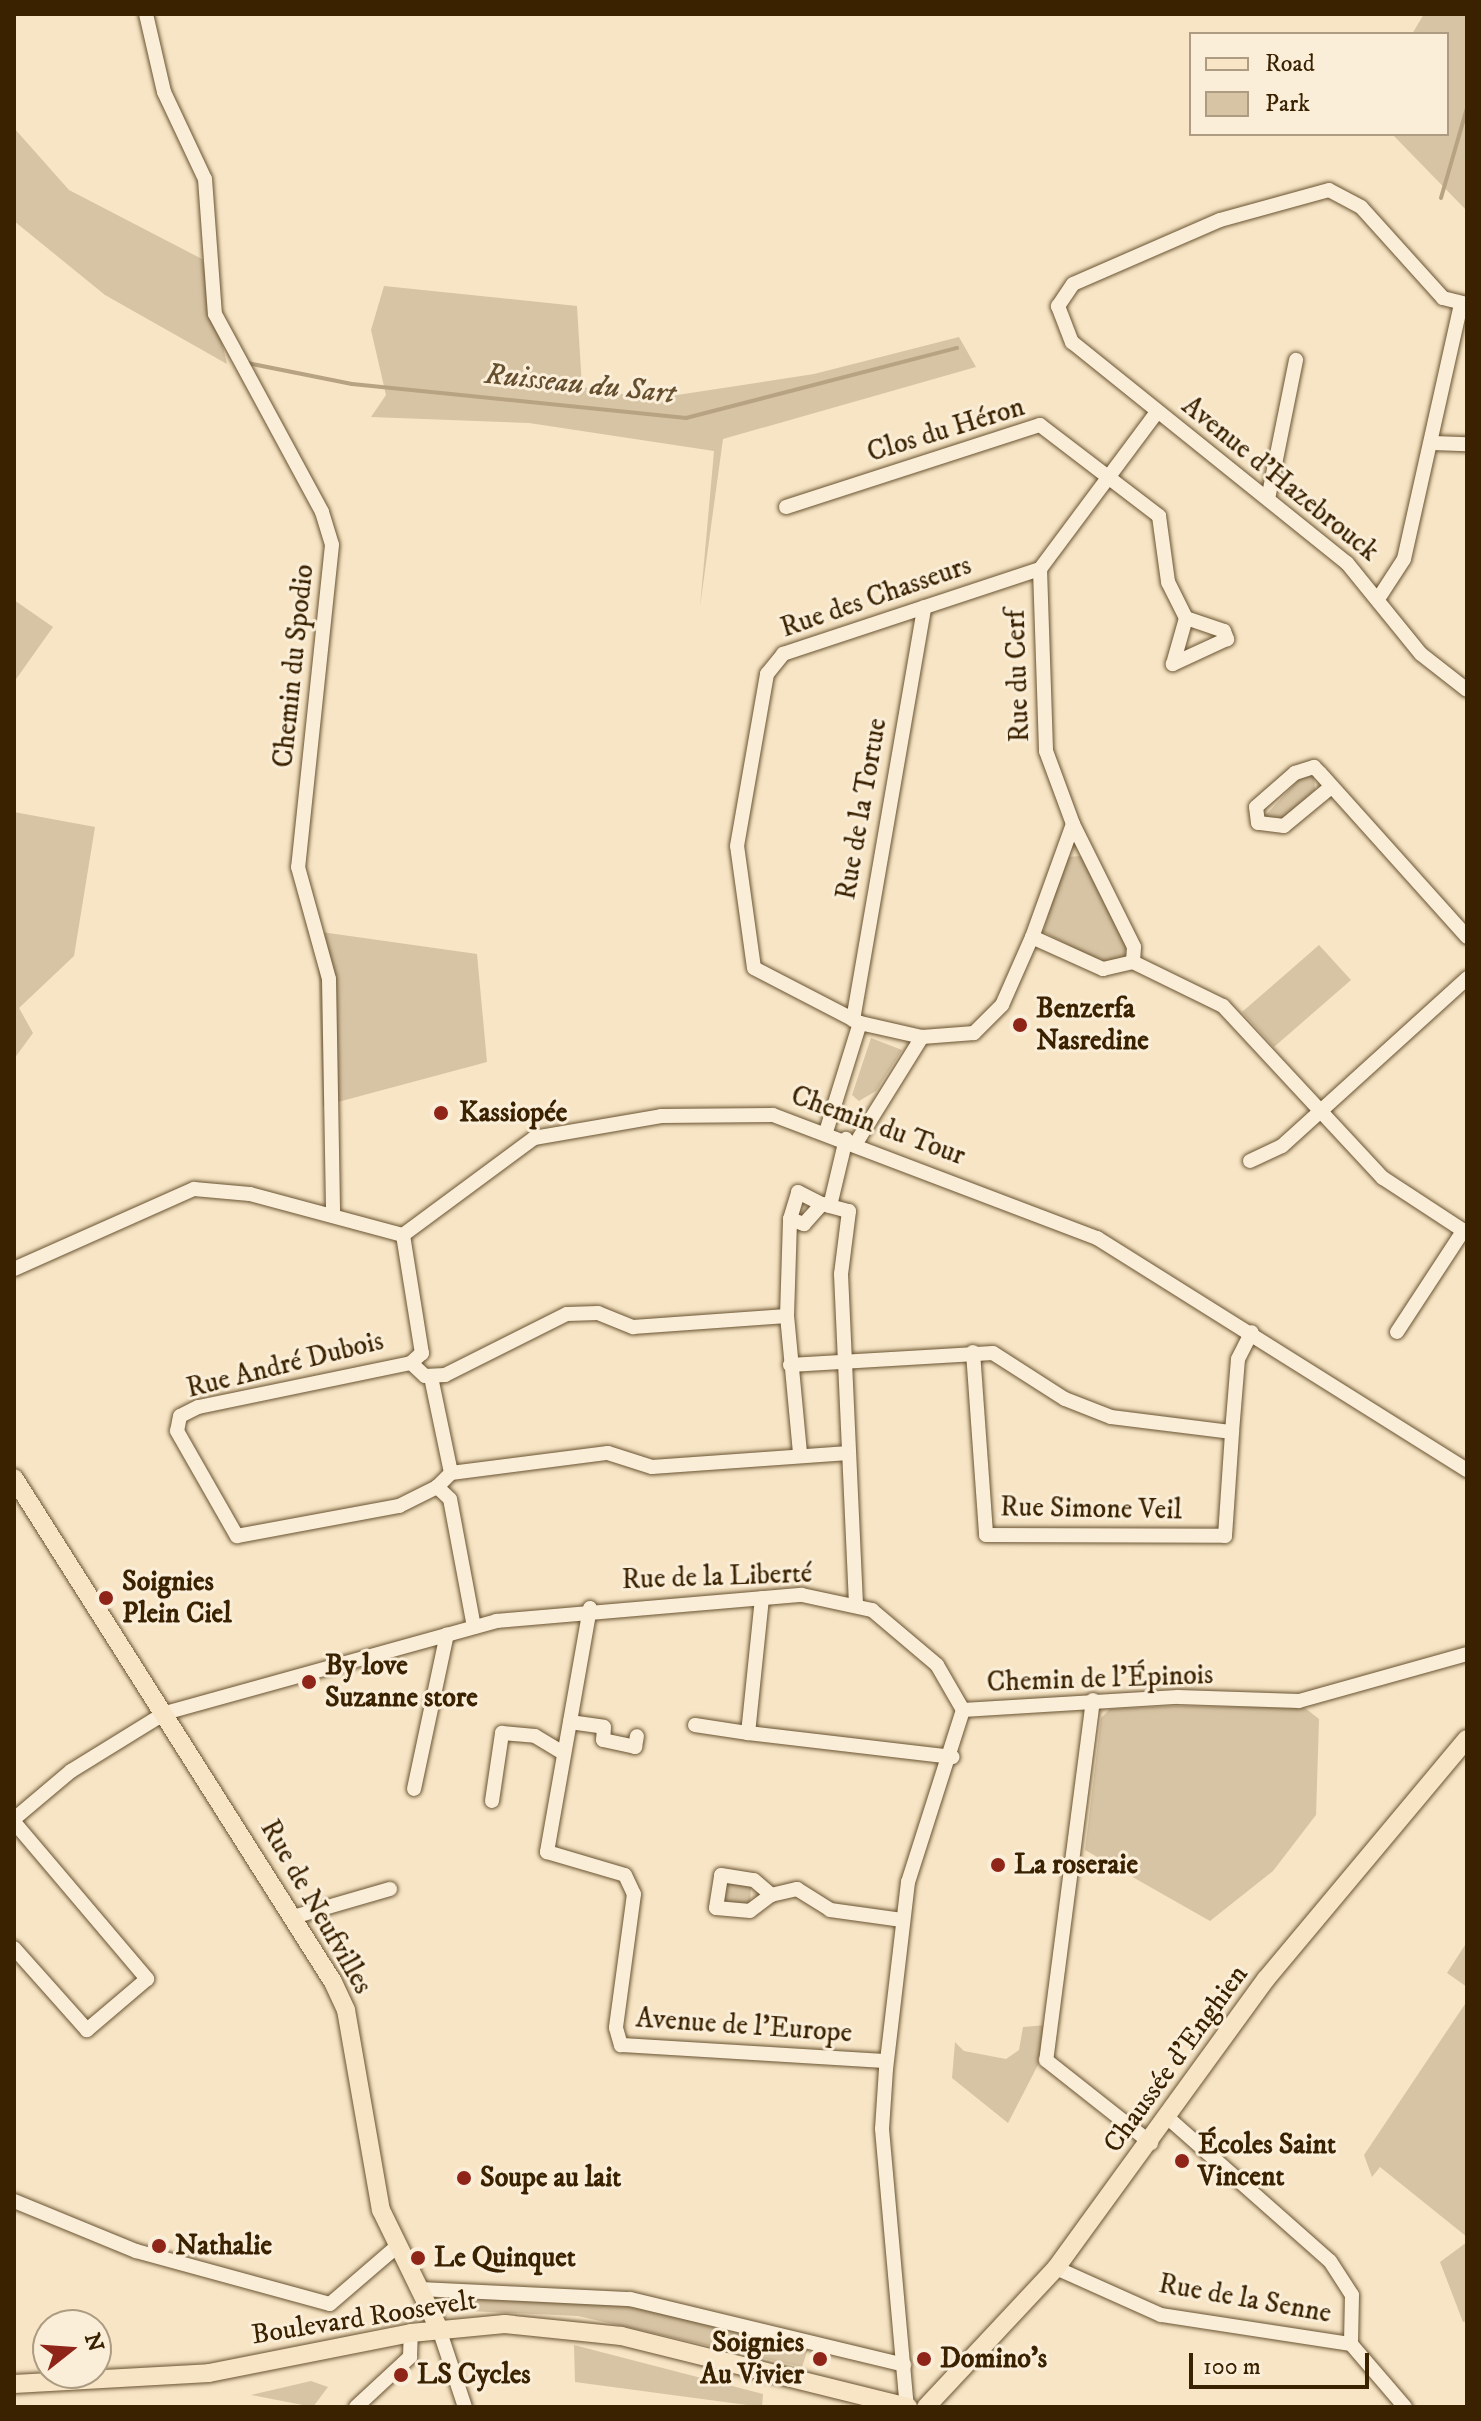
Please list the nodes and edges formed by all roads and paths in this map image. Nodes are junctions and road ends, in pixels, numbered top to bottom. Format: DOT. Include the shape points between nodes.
graph roads {
  1 [pos="146,14"];
  2 [pos="1464,305"];
  3 [pos="1296,360"];
  4 [pos="1157,412"];
  5 [pos="1433,443"];
  6 [pos="1467,444"];
  7 [pos="1108,477"];
  8 [pos="1268,499"];
  9 [pos="786,507"];
  10 [pos="1040,569"];
  11 [pos="1380,596"];
  12 [pos="924,607"];
  13 [pos="1186,618"];
  14 [pos="1467,690"];
  15 [pos="1331,787"];
  16 [pos="1073,824"];
  17 [pos="1032,937"];
  18 [pos="1467,937"];
  19 [pos="1133,962"];
  20 [pos="1467,978"];
  21 [pos="856,1022"];
  22 [pos="922,1037"];
  23 [pos="1323,1109"];
  24 [pos="826,1132"];
  25 [pos="851,1141"];
  26 [pos="1250,1161"];
  27 [pos="826,1205"];
  28 [pos="333,1215"];
  29 [pos="790,1219"];
  30 [pos="1465,1232"];
  31 [pos="403,1235"];
  32 [pos="14,1269"];
  33 [pos="787,1316"];
  34 [pos="1252,1332"];
  35 [pos="1397,1332"];
  36 [pos="973,1352"];
  37 [pos="846,1360"];
  38 [pos="411,1363"];
  39 [pos="790,1365"];
  40 [pos="431,1377"];
  41 [pos="1232,1432"];
  42 [pos="800,1453"];
  43 [pos="849,1453"];
  44 [pos="1467,1470"];
  45 [pos="14,1478"];
  46 [pos="443,1479"];
  47 [pos="762,1598"];
  48 [pos="856,1606"];
  49 [pos="590,1608"];
  50 [pos="474,1627"];
  51 [pos="447,1634"];
  52 [pos="1467,1654"];
  53 [pos="1093,1700"];
  54 [pos="963,1710"];
  55 [pos="165,1713"];
  56 [pos="570,1722"];
  57 [pos="695,1725"];
  58 [pos="748,1733"];
  59 [pos="637,1736"];
  60 [pos="1467,1739"];
  61 [pos="562,1752"];
  62 [pos="953,1757"];
  63 [pos="414,1789"];
  64 [pos="492,1801"];
  65 [pos="14,1820"];
  66 [pos="390,1889"];
  67 [pos="771,1895"];
  68 [pos="293,1917"];
  69 [pos="902,1920"];
  70 [pos="14,1948"];
  71 [pos="886,2061"];
  72 [pos="1167,2117"];
  73 [pos="1151,2143"];
  74 [pos="14,2201"];
  75 [pos="395,2248"];
  76 [pos="1056,2268"];
  77 [pos="422,2289"];
  78 [pos="439,2329"];
  79 [pos="411,2333"];
  80 [pos="1351,2344"];
  81 [pos="904,2365"];
  82 [pos="14,2384"];
  83 [pos="356,2407"];
  84 [pos="465,2407"];
  85 [pos="908,2407"];
  86 [pos="926,2407"];
  87 [pos="1405,2407"];
  1 -- 28 [label="street, Chemin du Spodio" via="164,92 205,179 215,314 322,512 332,545 298,867 328,971"];
  2 -- 4 [label="street, Avenue d'Hazebrouck" via="1443,298 1341,193 1248,208 1064,293 1063,331"];
  2 -- 5 [label="street"];
  3 -- 8 [label="street"];
  4 -- 7 [label="street"];
  4 -- 8 [label="street, Avenue d'Hazebrouck"];
  5 -- 6 [label="street"];
  5 -- 11 [label="street" via="1404,559"];
  7 -- 9 [label="street, Clos du Héron" via="1040,425"];
  7 -- 10 [label="street"];
  7 -- 13 [label="street" via="1164,523 1168,582"];
  8 -- 11 [label="street, Avenue d'Hazebrouck"];
  10 -- 12 [label="street, Rue des Chasseurs"];
  10 -- 16 [label="street, Rue du Cerf" via="1043,727"];
  11 -- 14 [label="street, Avenue d'Hazebrouck" via="1421,654"];
  12 -- 21 [label="street, Rue de la Tortue"];
  12 -- 21 [label="street, Rue des Chasseurs" via="783,654 767,674 737,846 747,956 764,977"];
  15 -- 15 [label="street" via="1305,767 1256,807 1258,823 1284,826"];
  15 -- 18 [label="street"];
  16 -- 17 [label="street"];
  16 -- 19 [label="street, Rue du Cerf" via="1134,947"];
  17 -- 19 [label="street" via="1103,969"];
  17 -- 22 [label="street" via="989,1025"];
  19 -- 23 [label="street" via="1223,1006"];
  20 -- 23 [label="street"];
  21 -- 22 [label="street, Rue des Chasseurs"];
  21 -- 24 [label="street, Rue de la Tortue"];
  22 -- 25 [label="street"];
  23 -- 26 [label="street" via="1282,1146"];
  23 -- 30 [label="street" via="1383,1178"];
  24 -- 25 [label="street, Chemin du Tour"];
  24 -- 31 [label="street, Chemin du Tour" via="741,1112 575,1126 500,1156 430,1220"];
  25 -- 27 [label="street"];
  25 -- 34 [label="street, Chemin du Tour" via="1097,1238"];
  27 -- 29 [label="street" via="804,1224"];
  27 -- 29 [label="street" via="798,1192"];
  27 -- 37 [label="street" via="849,1211 841,1274"];
  28 -- 31 [label="street"];
  28 -- 32 [label="street" via="194,1189"];
  29 -- 33 [label="street"];
  30 -- 35 [label="street"];
  31 -- 38 [label="street" via="422,1353"];
  33 -- 39 [label="street"];
  33 -- 40 [label="street" via="633,1327 598,1313 567,1314"];
  34 -- 41 [label="street" via="1238,1359"];
  34 -- 44 [label="street, Chemin du Tour"];
  36 -- 37 [label="street"];
  36 -- 41 [label="street" via="1011,1360 1065,1399 1111,1417"];
  36 -- 41 [label="street, Rue Simone Veil" via="986,1535 1225,1536"];
  37 -- 39 [label="street"];
  37 -- 43 [label="street"];
  38 -- 40 [label="street"];
  38 -- 46 [label="street, Rue André Dubois" via="198,1407 180,1416 177,1431 237,1536 399,1506"];
  39 -- 42 [label="street"];
  40 -- 46 [label="street"];
  42 -- 43 [label="street"];
  42 -- 46 [label="street" via="652,1467 608,1453"];
  43 -- 48 [label="street"];
  45 -- 55 [label="main road, Rue de Neufvilles"];
  46 -- 50 [label="street"];
  47 -- 48 [label="street, Rue de la Liberté" via="802,1595"];
  47 -- 49 [label="street, Rue de la Liberté"];
  47 -- 58 [label="street"];
  48 -- 54 [label="street, Rue de la Liberté" via="872,1610 937,1665"];
  49 -- 50 [label="street, Rue de la Liberté"];
  49 -- 56 [label="street, Avenue de l'Europe"];
  50 -- 51 [label="street, Rue de la Liberté"];
  51 -- 55 [label="street, Rue de la Liberté"];
  51 -- 63 [label="street"];
  52 -- 53 [label="street, Chemin de l'Épinois" via="1299,1701"];
  53 -- 54 [label="street, Chemin de l'Épinois"];
  53 -- 73 [label="street" via="1046,2060"];
  54 -- 62 [label="street, Chemin de l'Épinois"];
  55 -- 65 [label="street, Rue de la Liberté" via="71,1771"];
  55 -- 68 [label="main road, Rue de Neufvilles"];
  56 -- 59 [label="street" via="604,1727 603,1740 625,1745 635,1747"];
  56 -- 61 [label="street, Avenue de l'Europe"];
  57 -- 58 [label="street"];
  58 -- 62 [label="street"];
  60 -- 72 [label="main road, Chaussée d'Enghien" via="1266,1979"];
  61 -- 64 [label="street" via="535,1736 502,1733"];
  61 -- 71 [label="street, Avenue de l'Europe" via="547,1852 625,1875 634,1894 616,2028 621,2045"];
  62 -- 69 [label="street, Chemin de l'Épinois" via="908,1882"];
  65 -- 70 [label="street" via="147,1979 87,2030"];
  66 -- 68 [label="street"];
  67 -- 69 [label="street" via="797,1889 830,1910"];
  68 -- 75 [label="main road, Rue de Neufvilles" via="346,2010 366,2139"];
  69 -- 71 [label="street, Chemin de l'Épinois"];
  71 -- 81 [label="street, Chemin de l'Épinois" via="882,2129"];
  72 -- 73 [label="main road, Chaussée d'Enghien"];
  72 -- 80 [label="street" via="1345,2280 1355,2311"];
  73 -- 76 [label="main road, Chaussée d'Enghien"];
  74 -- 75 [label="street" via="136,2251 336,2305"];
  75 -- 77 [label="main road, Rue de Neufvilles"];
  76 -- 80 [label="street, Rue de la Senne" via="1161,2315"];
  76 -- 86 [label="main road, Chaussée d'Enghien"];
  77 -- 78 [label="main road, Rue de Neufvilles"];
  77 -- 81 [label="street, Boulevard Roosevelt" via="630,2299"];
  78 -- 79 [label="main road, Boulevard Roosevelt"];
  78 -- 84 [label="street, Rue de Neufvilles"];
  78 -- 85 [label="main road, Boulevard Roosevelt" via="505,2324 593,2331"];
  79 -- 82 [label="main road, Boulevard Roosevelt" via="209,2373"];
  79 -- 83 [label="street" via="410,2357"];
  80 -- 87 [label="street, Rue de la Senne"];
  81 -- 85 [label="street, Chemin de l'Épinois"];
}
